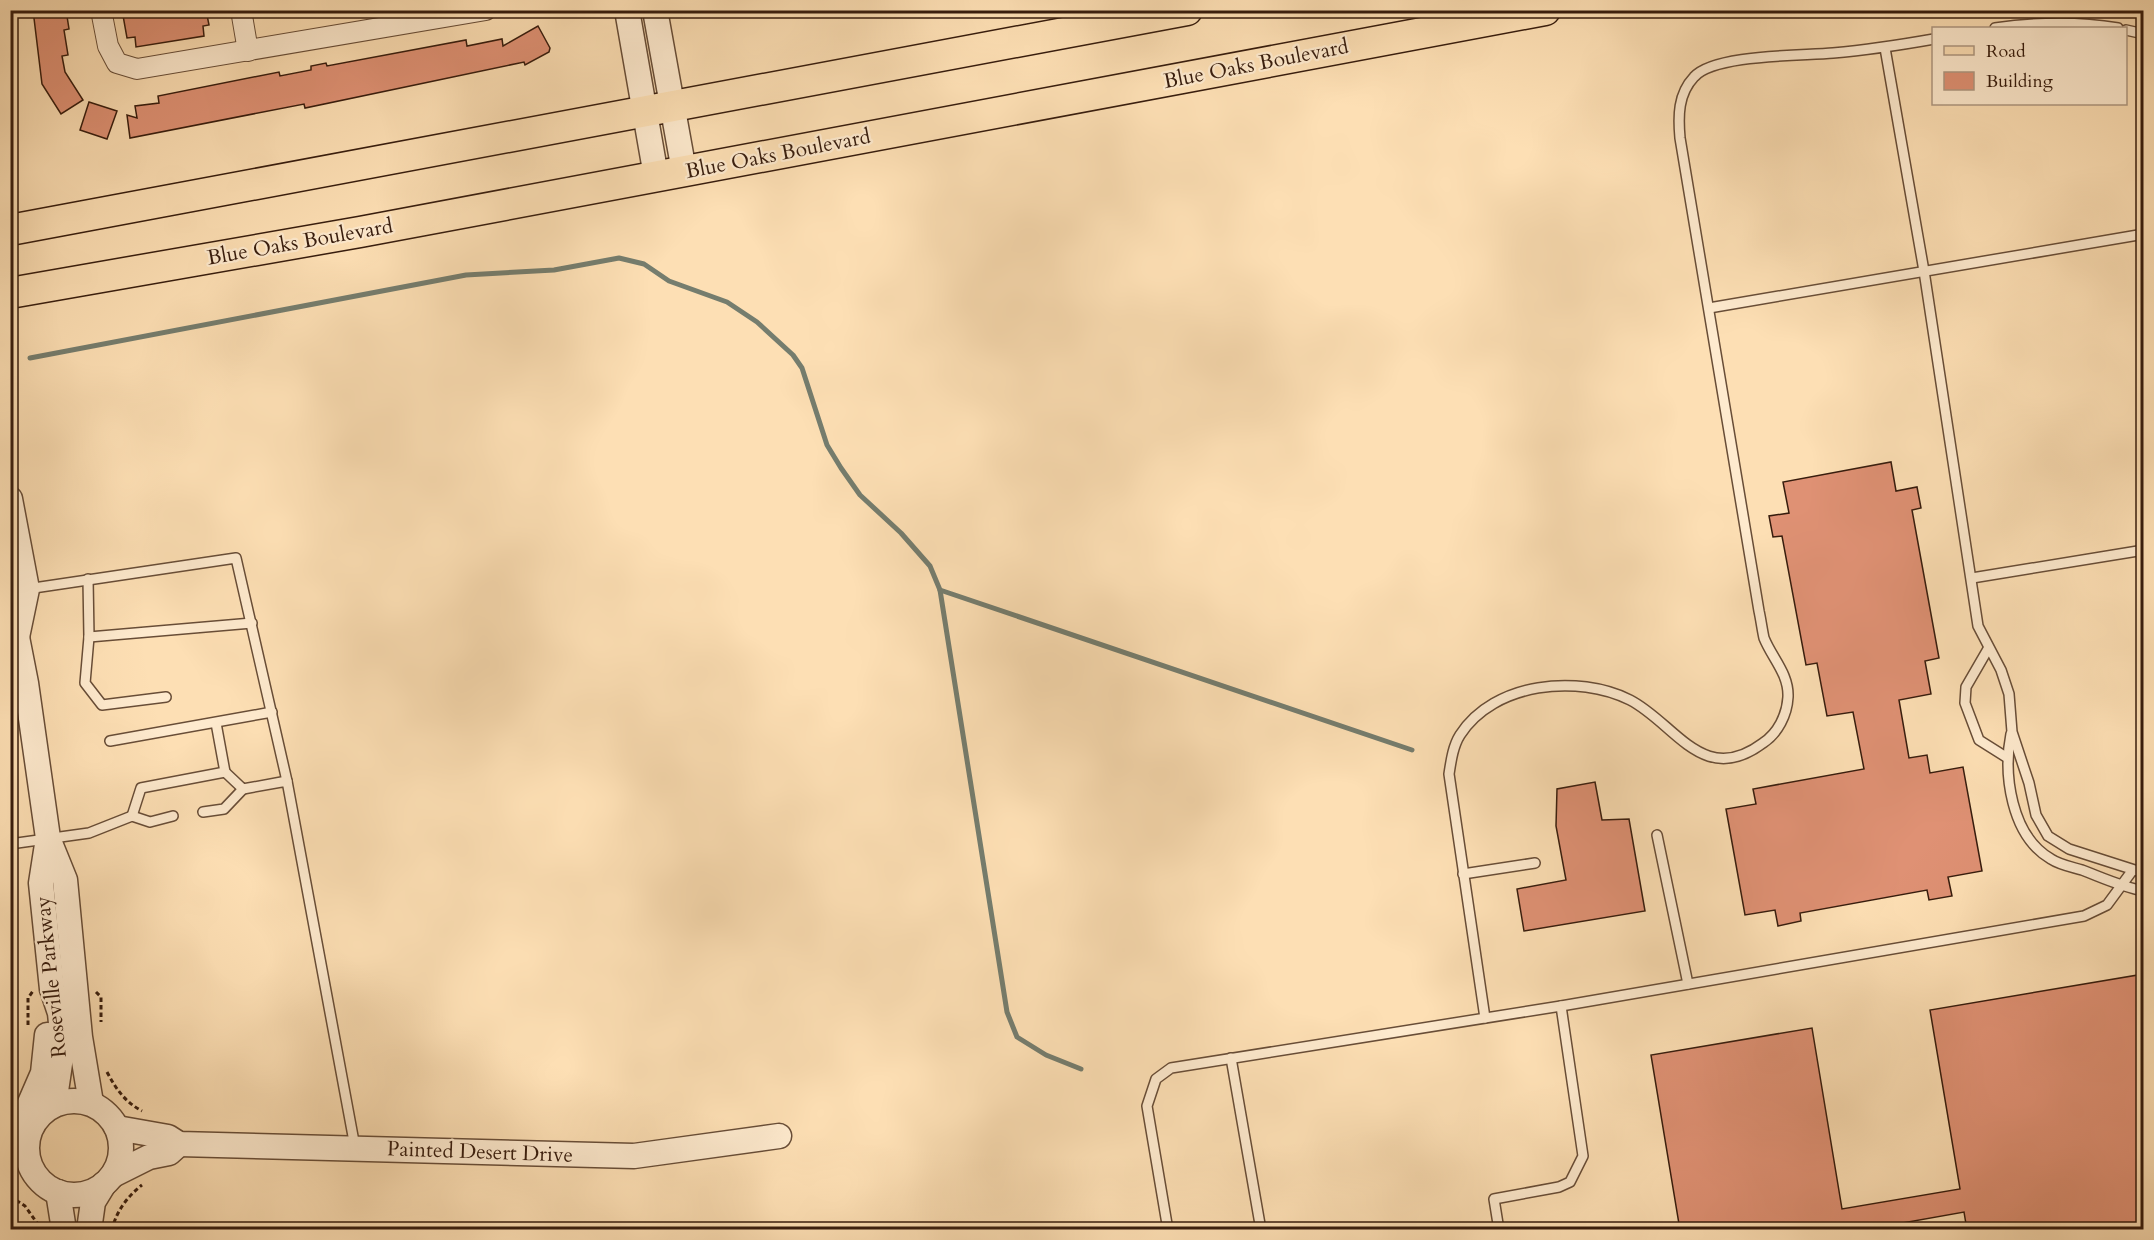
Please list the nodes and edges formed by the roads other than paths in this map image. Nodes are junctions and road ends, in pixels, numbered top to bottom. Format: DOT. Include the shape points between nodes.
graph roads {
  1 [pos="101,10"];
  2 [pos="242,10"];
  3 [pos="486,10"];
  4 [pos="627,10"];
  5 [pos="655,10"];
  6 [pos="1187,10"];
  7 [pos="1530,12"];
  8 [pos="388,19"];
  9 [pos="2005,27"];
  10 [pos="2112,27"];
  11 [pos="2127,30"];
  12 [pos="2144,34"];
  13 [pos="1932,39"];
  14 [pos="1885,48"];
  15 [pos="248,51"];
  16 [pos="659,110"];
  17 [pos="670,174"];
  18 [pos="10,230"];
  19 [pos="2144,234"];
  20 [pos="1924,271"];
  21 [pos="10,294"];
  22 [pos="1708,308"];
  23 [pos="10,499"];
  24 [pos="2144,550"];
  25 [pos="1972,578"];
  26 [pos="88,579"];
  27 [pos="27,589"];
  28 [pos="252,623"];
  29 [pos="14,630"];
  30 [pos="89,637"];
  31 [pos="1988,649"];
  32 [pos="166,697"];
  33 [pos="272,712"];
  34 [pos="216,723"];
  35 [pos="2012,732"];
  36 [pos="110,741"];
  37 [pos="2006,757"];
  38 [pos="225,772"];
  39 [pos="286,781"];
  40 [pos="243,789"];
  41 [pos="203,812"];
  42 [pos="132,816"];
  43 [pos="173,816"];
  44 [pos="1657,835"];
  45 [pos="48,838"];
  46 [pos="10,844"];
  47 [pos="1535,863"];
  48 [pos="2132,871"];
  49 [pos="2144,873"];
  50 [pos="1463,874"];
  51 [pos="2122,887"];
  52 [pos="2144,891"];
  53 [pos="1688,984"];
  54 [pos="64,988"];
  55 [pos="1561,1006"];
  56 [pos="1485,1018"];
  57 [pos="1231,1058"];
  58 [pos="91,1103"];
  59 [pos="27,1124"];
  60 [pos="117,1128"];
  61 [pos="779,1136"];
  62 [pos="179,1144"];
  63 [pos="356,1149"];
  64 [pos="10,1171"];
  65 [pos="38,1178"];
  66 [pos="109,1179"];
  67 [pos="58,1192"];
  68 [pos="64,1230"];
  69 [pos="89,1230"];
  70 [pos="1168,1230"];
  71 [pos="1261,1230"];
  72 [pos="1499,1230"];
  1 -- 15 [label="street" via="108,46 117,63 137,69"];
  2 -- 15 [label="street"];
  3 -- 8 [label="street"];
  4 -- 16 [label="street"];
  5 -- 16 [label="street"];
  6 -- 16 [label="main road"];
  7 -- 17 [label="main road, Blue Oaks Boulevard"];
  8 -- 15 [label="street"];
  9 -- 10 [label="lane" via="2088,23"];
  11 -- 12 [label="lane"];
  13 -- 14 [label="lane"];
  14 -- 20 [label="lane"];
  14 -- 22 [label="lane" via="1715,64 1695,75 1683,93 1678,112"];
  16 -- 17 [label="street"];
  16 -- 18 [label="main road"];
  17 -- 21 [label="main road, Blue Oaks Boulevard"];
  19 -- 20 [label="lane"];
  20 -- 22 [label="lane"];
  20 -- 25 [label="lane"];
  22 -- 50 [label="lane" via="1759,611 1765,638 1785,677 1788,696 1784,718 1771,738 1752,752 1726,758 1685,746 1630,700 1603,691 1577,686 1549,687 1520,692 1496,702 1474,718 1452,755 1451,798"];
  23 -- 27 [label="street, Roseville Parkway"];
  24 -- 25 [label="lane"];
  25 -- 31 [label="lane" via="1978,626"];
  26 -- 27 [label="lane"];
  26 -- 28 [label="lane" via="236,558"];
  26 -- 30 [label="lane"];
  27 -- 29 [label="street, Roseville Parkway"];
  28 -- 30 [label="lane"];
  28 -- 33 [label="lane"];
  29 -- 45 [label="street, Roseville Parkway"];
  30 -- 32 [label="lane" via="85,683 102,705"];
  31 -- 35 [label="lane" via="2009,694"];
  31 -- 37 [label="lane" via="1966,687 1965,704 1979,740"];
  33 -- 34 [label="lane"];
  33 -- 39 [label="lane"];
  34 -- 36 [label="lane"];
  34 -- 38 [label="lane"];
  35 -- 37 [label="lane"];
  35 -- 48 [label="lane" via="2036,815 2048,836 2069,849"];
  37 -- 51 [label="lane" via="2007,782 2020,822 2034,844 2051,860"];
  38 -- 40 [label="lane"];
  38 -- 42 [label="lane" via="141,788"];
  39 -- 40 [label="lane"];
  39 -- 63 [label="lane"];
  40 -- 41 [label="lane" via="224,809"];
  42 -- 43 [label="lane" via="150,822"];
  42 -- 45 [label="lane" via="89,833"];
  44 -- 53 [label="lane"];
  45 -- 46 [label="lane"];
  45 -- 54 [label="street, Roseville Parkway" via="65,880"];
  47 -- 50 [label="lane"];
  48 -- 49 [label="lane"];
  48 -- 51 [label="lane"];
  50 -- 56 [label="lane"];
  51 -- 52 [label="lane"];
  51 -- 53 [label="lane" via="2107,905 2084,916"];
  53 -- 55 [label="lane"];
  54 -- 58 [label="street, Roseville Parkway"];
  54 -- 59 [label="street" via="46,1014 44,1073"];
  54 -- 59 [label="street, Roseville Parkway" via="60,1013 63,1043 56,1091"];
  55 -- 56 [label="lane"];
  55 -- 72 [label="lane" via="1583,1156 1570,1182 1494,1199"];
  56 -- 57 [label="lane"];
  57 -- 70 [label="lane" via="1172,1068 1156,1079 1151,1088 1147,1106"];
  57 -- 71 [label="lane"];
  58 -- 59 [label="street" via="66,1101"];
  58 -- 60 [label="street" via="106,1113"];
  59 -- 65 [label="street" via="27,1156"];
  60 -- 62 [label="street, Painted Desert Drive" via="168,1137"];
  60 -- 66 [label="street" via="121,1152"];
  61 -- 63 [label="street, Painted Desert Drive" via="634,1156"];
  62 -- 63 [label="street, Painted Desert Drive"];
  62 -- 66 [label="street, Painted Desert Drive" via="169,1153 149,1157"];
  64 -- 65 [label="street"];
  65 -- 67 [label="street"];
  66 -- 67 [label="street" via="82,1194"];
  66 -- 69 [label="street" via="93,1202"];
  67 -- 68 [label="street"];
}
